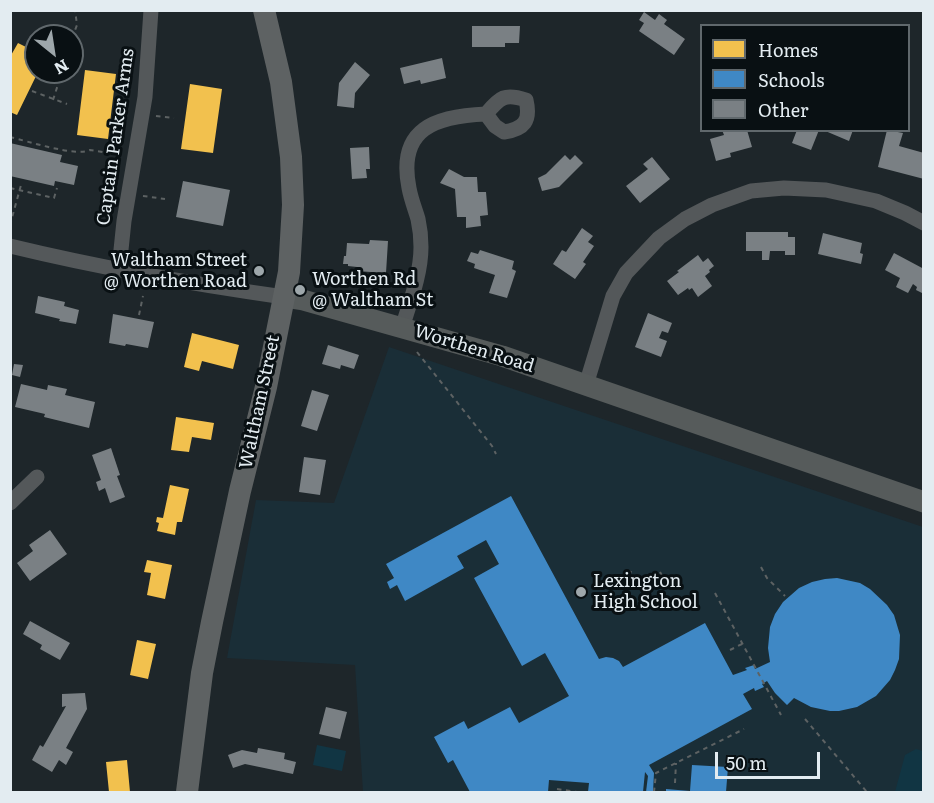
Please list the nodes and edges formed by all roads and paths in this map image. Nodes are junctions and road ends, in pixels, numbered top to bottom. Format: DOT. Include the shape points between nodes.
graph roads {
  1 [pos="151,10"];
  2 [pos="264,10"];
  3 [pos="58,84"];
  4 [pos="32,91"];
  5 [pos="53,100"];
  6 [pos="68,104"];
  7 [pos="486,114"];
  8 [pos="10,137"];
  9 [pos="119,160"];
  10 [pos="21,185"];
  11 [pos="10,188"];
  12 [pos="57,188"];
  13 [pos="20,190"];
  14 [pos="128,195"];
  15 [pos="165,198"];
  16 [pos="924,223"];
  17 [pos="10,225"];
  18 [pos="10,246"];
  19 [pos="119,269"];
  20 [pos="142,296"];
  21 [pos="285,297"];
  22 [pos="139,315"];
  23 [pos="402,328"];
  24 [pos="417,352"];
  25 [pos="586,385"];
  26 [pos="496,454"];
  27 [pos="37,477"];
  28 [pos="924,502"];
  29 [pos="10,503"];
  30 [pos="762,567"];
  31 [pos="631,571"];
  32 [pos="660,572"];
  33 [pos="627,582"];
  34 [pos="666,583"];
  35 [pos="715,593"];
  36 [pos="784,596"];
  37 [pos="742,644"];
  38 [pos="730,650"];
  39 [pos="781,715"];
  40 [pos="806,719"];
  41 [pos="744,729"];
  42 [pos="676,763"];
  43 [pos="675,783"];
  44 [pos="556,789"];
  45 [pos="187,792"];
  46 [pos="577,792"];
  47 [pos="654,792"];
  48 [pos="867,792"];
  1 -- 14 [label="street, Captain Parker Arms" via="145,96"];
  2 -- 21 [label="main road, Waltham Street" via="281,82 291,158 293,205"];
  3 -- 5 [label="path"];
  4 -- 5 [label="path"];
  5 -- 6 [label="path"];
  7 -- 23 [label="street" via="440,121 421,130 410,146 408,188 421,249 417,279"];
  8 -- 9 [label="path" via="63,150 120,155"];
  10 -- 13 [label="path"];
  11 -- 13 [label="path"];
  12 -- 13 [label="path" via="54,198"];
  13 -- 17 [label="path"];
  14 -- 15 [label="path"];
  14 -- 19 [label="street, Captain Parker Arms"];
  16 -- 25 [label="street" via="876,201 826,190 751,191 712,205 659,238 626,273 613,296"];
  18 -- 19 [label="street, Worthen Road"];
  19 -- 21 [label="street, Worthen Road"];
  20 -- 22 [label="path"];
  21 -- 23 [label="main road, Worthen Road"];
  21 -- 45 [label="main road, Waltham Street" via="210,630"];
  23 -- 25 [label="main road, Worthen Road"];
  24 -- 26 [label="path"];
  25 -- 28 [label="main road, Worthen Road"];
  27 -- 29 [label="street"];
  30 -- 36 [label="path"];
  31 -- 33 [label="path"];
  32 -- 34 [label="path"];
  35 -- 37 [label="path"];
  37 -- 38 [label="path"];
  37 -- 39 [label="path"];
  40 -- 48 [label="path"];
  41 -- 42 [label="path"];
  42 -- 43 [label="path"];
  42 -- 47 [label="path" via="656,773"];
  44 -- 46 [label="path"];
}
